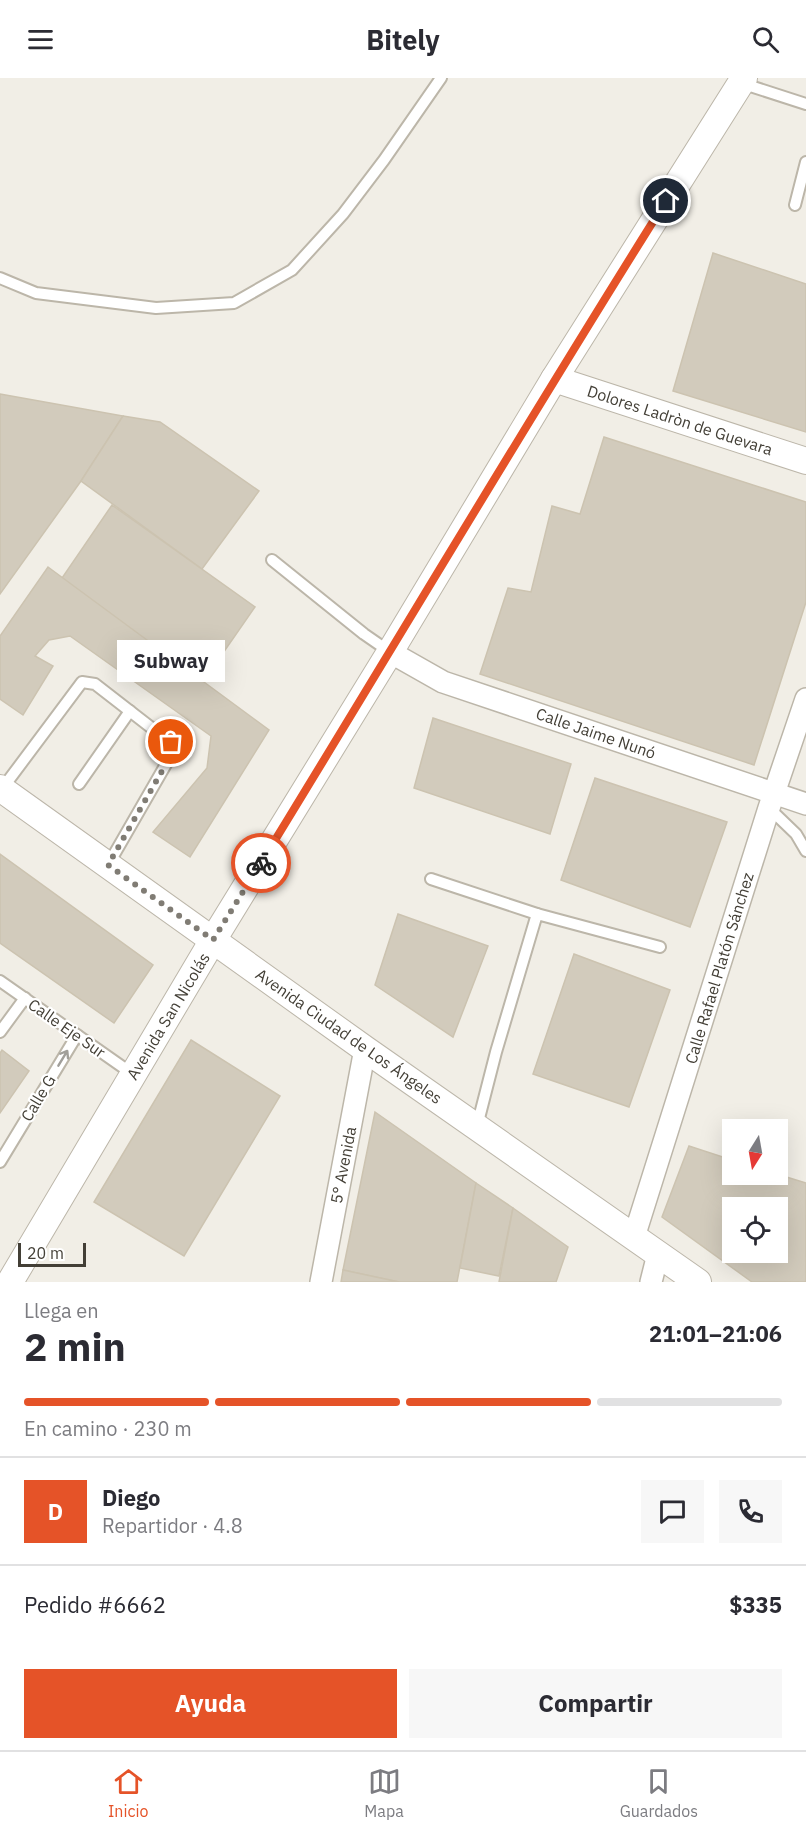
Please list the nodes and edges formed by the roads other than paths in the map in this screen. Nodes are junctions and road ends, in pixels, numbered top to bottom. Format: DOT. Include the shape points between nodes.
graph roads {
  1 [pos="441,78"];
  2 [pos="743,80"];
  3 [pos="806,104"];
  4 [pos="806,162"];
  5 [pos="795,205"];
  6 [pos="0,278"];
  7 [pos="554,379"];
  8 [pos="806,461"];
  9 [pos="272,561"];
  10 [pos="390,652"];
  11 [pos="806,699"];
  12 [pos="130,711"];
  13 [pos="79,784"];
  14 [pos="1,789"];
  15 [pos="772,801"];
  16 [pos="806,804"];
  17 [pos="806,851"];
  18 [pos="108,865"];
  19 [pos="431,879"];
  20 [pos="537,914"];
  21 [pos="213,940"];
  22 [pos="660,947"];
  23 [pos="0,981"];
  24 [pos="25,998"];
  25 [pos="0,1032"];
  26 [pos="76,1035"];
  27 [pos="365,1049"];
  28 [pos="134,1075"];
  29 [pos="477,1126"];
  30 [pos="0,1162"];
  31 [pos="634,1237"];
  32 [pos="658,1254"];
  33 [pos="10,1282"];
  34 [pos="321,1282"];
  35 [pos="651,1282"];
  36 [pos="698,1282"];
  1 -- 6 [label="lane" via="343,214 292,270 234,303 156,308 36,293"];
  2 -- 3 [label="lane"];
  2 -- 7 [label="street, Avenida San Nicolás"];
  4 -- 5 [label="lane"];
  7 -- 8 [label="street, Dolores Ladròn de Guevara"];
  7 -- 10 [label="street, Avenida San Nicolás"];
  9 -- 10 [label="lane"];
  10 -- 15 [label="street, Calle Jaime Nunó" via="443,682"];
  10 -- 21 [label="street, Avenida San Nicolás"];
  11 -- 15 [label="street, Calle Rafael Platón Sánchez"];
  12 -- 13 [label="lane"];
  12 -- 14 [label="lane" via="94,684 81,682"];
  12 -- 18 [label="lane" via="171,742 169,759"];
  14 -- 18 [label="street, Avenida Ciudad de Los Ángeles"];
  15 -- 16 [label="street, Calle Jaime Nunó"];
  15 -- 17 [label="lane"];
  15 -- 31 [label="street, Calle Rafael Platón Sánchez"];
  18 -- 21 [label="street, Avenida Ciudad de Los Ángeles"];
  19 -- 20 [label="lane"];
  20 -- 22 [label="lane"];
  20 -- 29 [label="lane"];
  21 -- 27 [label="street, Avenida Ciudad de Los Ángeles"];
  21 -- 28 [label="street, Avenida San Nicolás"];
  23 -- 24 [label="lane, Calle Eje Sur"];
  24 -- 25 [label="lane"];
  24 -- 26 [label="lane, Calle Eje Sur"];
  26 -- 28 [label="lane, Calle Eje Sur"];
  30 -- 26 [label="lane, Calle G, one-way"];
  27 -- 29 [label="street, Avenida Ciudad de Los Ángeles"];
  27 -- 34 [label="street, 5° Avenida"];
  28 -- 33 [label="street, Avenida San Nicolás"];
  29 -- 31 [label="street, Avenida Ciudad de Los Ángeles"];
  31 -- 32 [label="street, Avenida Ciudad de Los Ángeles"];
  32 -- 35 [label="street"];
  32 -- 36 [label="street, Avenida Ciudad de Los Ángeles"];
}
